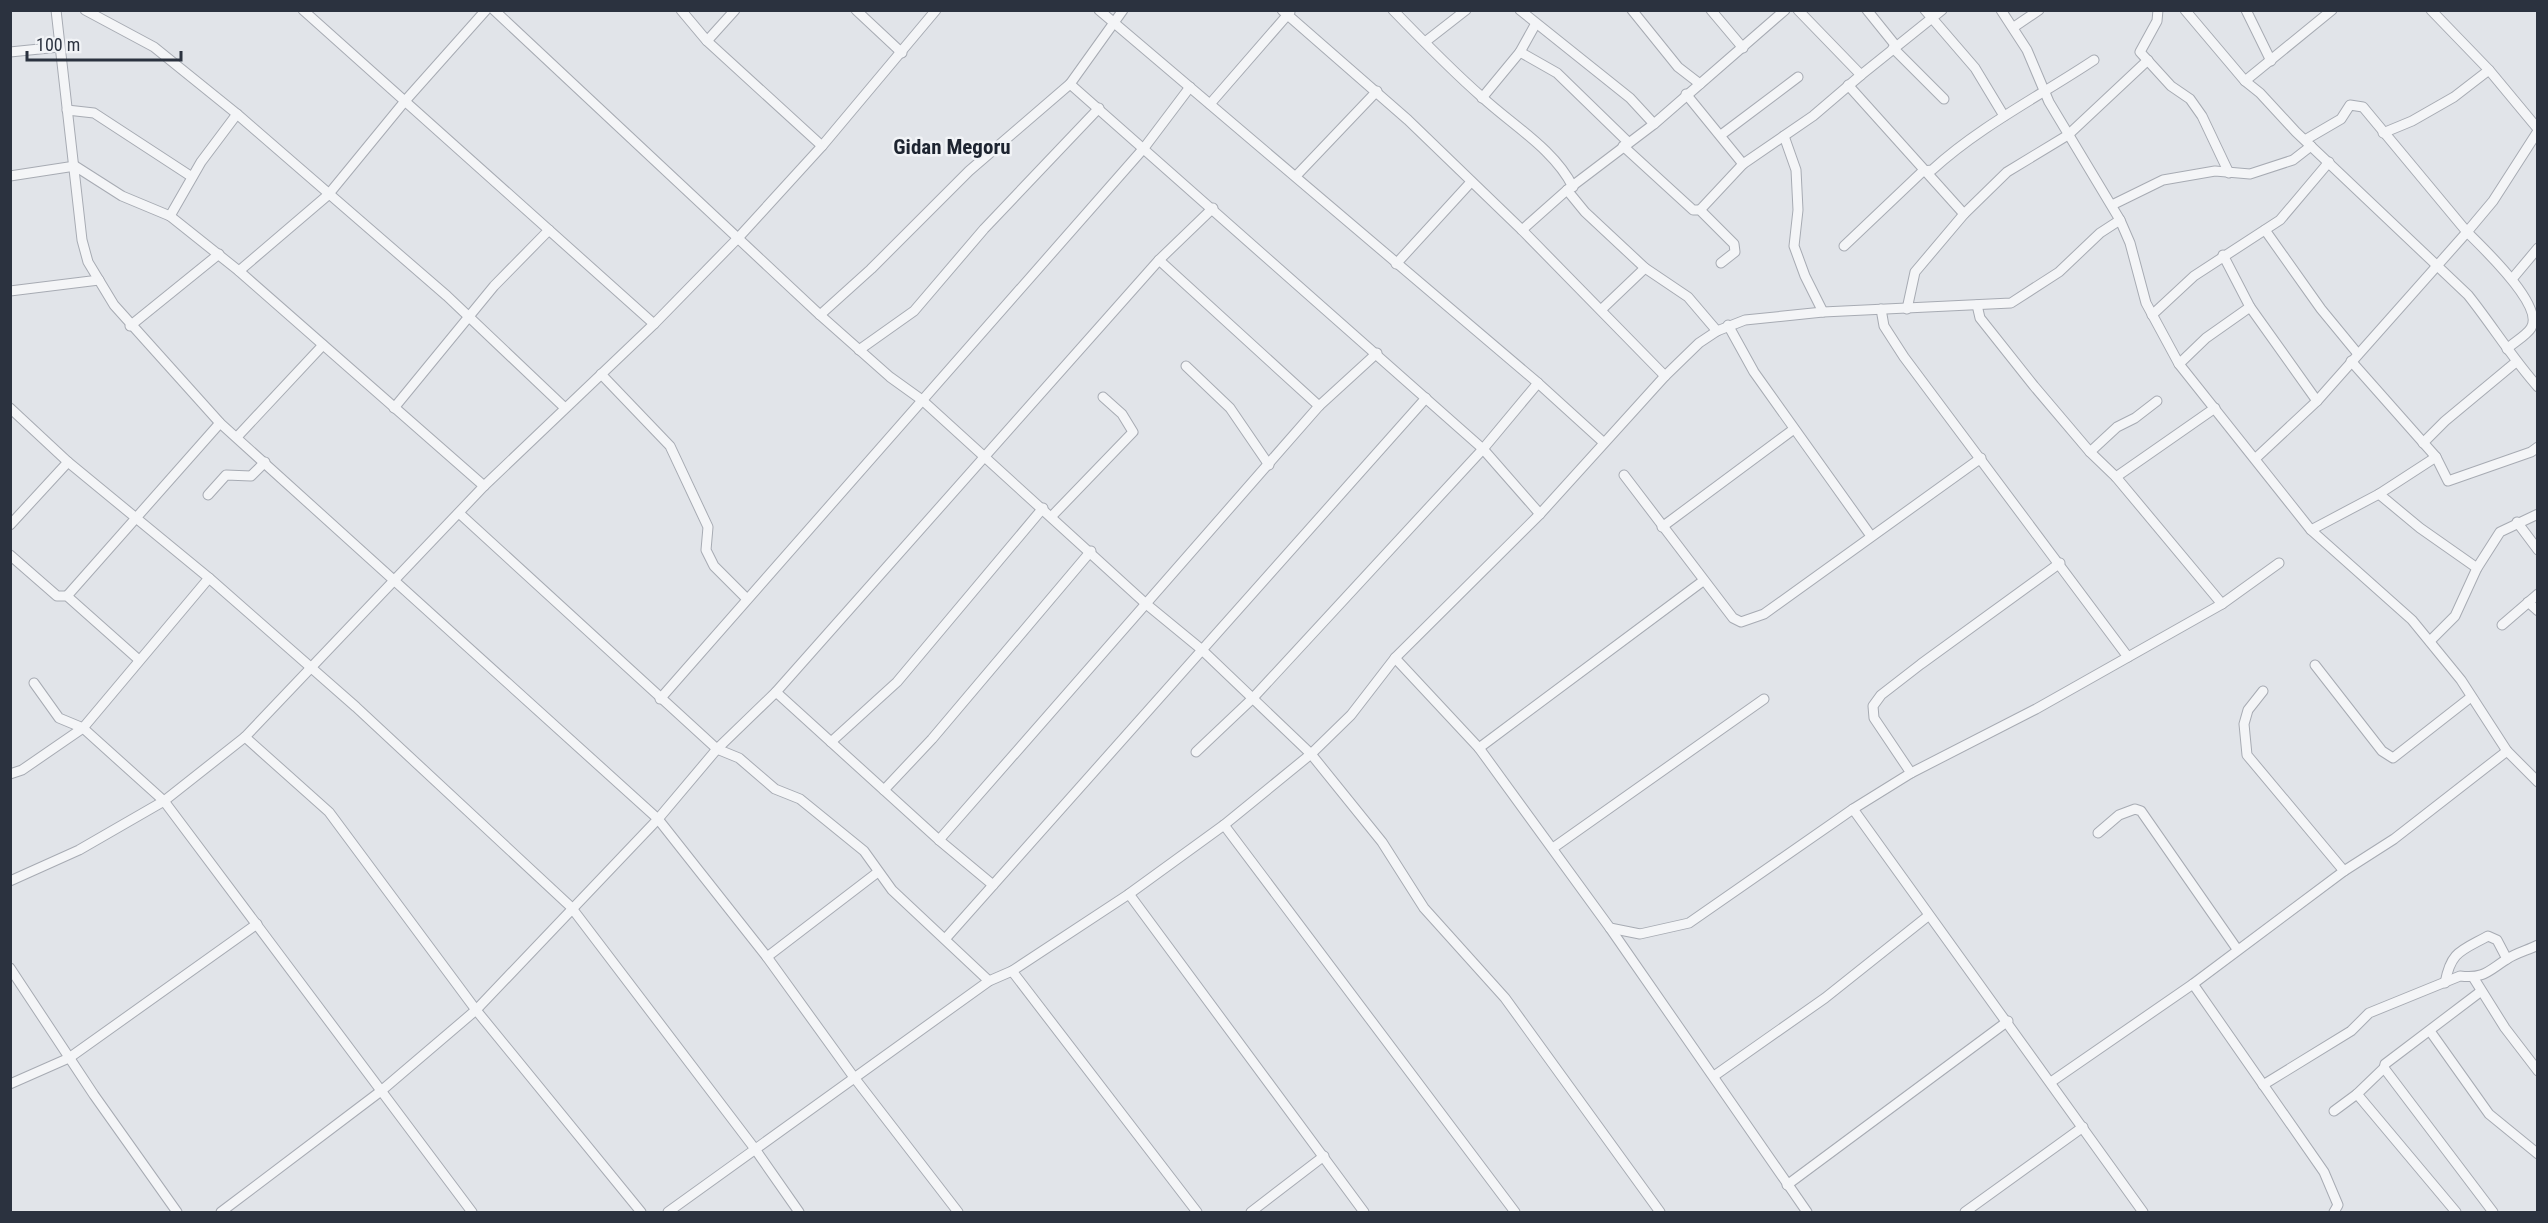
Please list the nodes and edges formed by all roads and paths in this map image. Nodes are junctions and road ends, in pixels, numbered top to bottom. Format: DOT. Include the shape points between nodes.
graph roads {
  1 [pos="56,10"];
  2 [pos="85,10"];
  3 [pos="303,10"];
  4 [pos="486,10"];
  5 [pos="494,10"];
  6 [pos="681,10"];
  7 [pos="735,10"];
  8 [pos="856,10"];
  9 [pos="936,10"];
  10 [pos="1099,10"];
  11 [pos="1123,10"];
  12 [pos="1393,10"];
  13 [pos="1466,10"];
  14 [pos="1520,10"];
  15 [pos="1632,10"];
  16 [pos="1711,10"];
  17 [pos="1785,10"];
  18 [pos="1798,10"];
  19 [pos="1867,10"];
  20 [pos="1925,10"];
  21 [pos="1942,10"];
  22 [pos="2001,10"];
  23 [pos="2038,10"];
  24 [pos="2158,10"];
  25 [pos="2185,10"];
  26 [pos="2246,10"];
  27 [pos="2332,10"];
  28 [pos="2431,10"];
  29 [pos="1287,12"];
  30 [pos="1932,20"];
  31 [pos="1113,22"];
  32 [pos="1535,25"];
  33 [pos="2014,27"];
  34 [pos="707,41"];
  35 [pos="1425,42"];
  36 [pos="59,47"];
  37 [pos="1895,47"];
  38 [pos="1743,48"];
  39 [pos="10,52"];
  40 [pos="1520,52"];
  41 [pos="902,53"];
  42 [pos="2094,60"];
  43 [pos="2148,60"];
  44 [pos="2271,61"];
  45 [pos="2489,70"];
  46 [pos="1861,75"];
  47 [pos="1798,77"];
  48 [pos="2245,81"];
  49 [pos="1070,84"];
  50 [pos="1700,84"];
  51 [pos="1848,85"];
  52 [pos="1190,87"];
  53 [pos="1377,91"];
  54 [pos="2045,93"];
  55 [pos="1686,94"];
  56 [pos="1482,98"];
  57 [pos="1944,99"];
  58 [pos="405,101"];
  59 [pos="1209,104"];
  60 [pos="1099,108"];
  61 [pos="67,110"];
  62 [pos="237,114"];
  63 [pos="2004,116"];
  64 [pos="1654,124"];
  65 [pos="2538,130"];
  66 [pos="2383,133"];
  67 [pos="1721,135"];
  68 [pos="2068,135"];
  69 [pos="1784,136"];
  70 [pos="2308,143"];
  71 [pos="1625,144"];
  72 [pos="822,146"];
  73 [pos="1143,147"];
  74 [pos="2329,162"];
  75 [pos="1743,164"];
  76 [pos="75,166"];
  77 [pos="1923,171"];
  78 [pos="2229,173"];
  79 [pos="10,176"];
  80 [pos="1296,176"];
  81 [pos="192,177"];
  82 [pos="1471,182"];
  83 [pos="1570,188"];
  84 [pos="328,195"];
  85 [pos="2112,205"];
  86 [pos="1214,208"];
  87 [pos="1700,210"];
  88 [pos="1964,214"];
  89 [pos="170,216"];
  90 [pos="2120,220"];
  91 [pos="549,230"];
  92 [pos="1522,230"];
  93 [pos="2265,231"];
  94 [pos="2467,232"];
  95 [pos="739,237"];
  96 [pos="1844,246"];
  97 [pos="2538,248"];
  98 [pos="219,254"];
  99 [pos="2223,255"];
  100 [pos="1159,260"];
  101 [pos="1721,263"];
  102 [pos="1396,264"];
  103 [pos="2437,265"];
  104 [pos="1645,268"];
  105 [pos="239,271"];
  106 [pos="2512,279"];
  107 [pos="99,280"];
  108 [pos="10,291"];
  109 [pos="1977,305"];
  110 [pos="2250,307"];
  111 [pos="1602,309"];
  112 [pos="1881,309"];
  113 [pos="1907,309"];
  114 [pos="1823,312"];
  115 [pos="820,315"];
  116 [pos="2152,315"];
  117 [pos="468,316"];
  118 [pos="2536,319"];
  119 [pos="654,324"];
  120 [pos="1728,325"];
  121 [pos="130,326"];
  122 [pos="1717,331"];
  123 [pos="323,345"];
  124 [pos="2507,349"];
  125 [pos="859,350"];
  126 [pos="1377,353"];
  127 [pos="2354,358"];
  128 [pos="2516,362"];
  129 [pos="2179,364"];
  130 [pos="1186,366"];
  131 [pos="601,374"];
  132 [pos="1665,376"];
  133 [pos="1538,383"];
  134 [pos="2538,387"];
  135 [pos="1103,397"];
  136 [pos="1426,398"];
  137 [pos="922,400"];
  138 [pos="2157,401"];
  139 [pos="2317,401"];
  140 [pos="1319,406"];
  141 [pos="10,408"];
  142 [pos="394,408"];
  143 [pos="565,408"];
  144 [pos="2215,408"];
  145 [pos="220,423"];
  146 [pos="1794,429"];
  147 [pos="237,437"];
  148 [pos="1603,442"];
  149 [pos="2423,444"];
  150 [pos="2538,447"];
  151 [pos="1483,449"];
  152 [pos="2090,452"];
  153 [pos="986,457"];
  154 [pos="2436,457"];
  155 [pos="1981,458"];
  156 [pos="2256,458"];
  157 [pos="68,462"];
  158 [pos="265,462"];
  159 [pos="1269,465"];
  160 [pos="1624,475"];
  161 [pos="2116,477"];
  162 [pos="484,486"];
  163 [pos="2379,494"];
  164 [pos="208,495"];
  165 [pos="1043,508"];
  166 [pos="459,513"];
  167 [pos="1540,514"];
  168 [pos="2538,514"];
  169 [pos="1052,516"];
  170 [pos="137,517"];
  171 [pos="2517,522"];
  172 [pos="10,525"];
  173 [pos="1662,527"];
  174 [pos="2311,530"];
  175 [pos="1871,536"];
  176 [pos="2538,550"];
  177 [pos="1091,551"];
  178 [pos="10,555"];
  179 [pos="2060,563"];
  180 [pos="2279,563"];
  181 [pos="2476,568"];
  182 [pos="209,578"];
  183 [pos="393,578"];
  184 [pos="1703,581"];
  185 [pos="2538,594"];
  186 [pos="67,596"];
  187 [pos="747,599"];
  188 [pos="2528,602"];
  189 [pos="1145,603"];
  190 [pos="2222,604"];
  191 [pos="2538,612"];
  192 [pos="2502,625"];
  193 [pos="2430,641"];
  194 [pos="1201,649"];
  195 [pos="2128,657"];
  196 [pos="1395,658"];
  197 [pos="139,660"];
  198 [pos="2315,665"];
  199 [pos="310,668"];
  200 [pos="34,682"];
  201 [pos="2263,691"];
  202 [pos="776,692"];
  203 [pos="2471,697"];
  204 [pos="660,699"];
  205 [pos="1252,699"];
  206 [pos="1764,699"];
  207 [pos="83,728"];
  208 [pos="245,737"];
  209 [pos="831,742"];
  210 [pos="1479,748"];
  211 [pos="717,749"];
  212 [pos="2507,751"];
  213 [pos="1196,752"];
  214 [pos="1311,754"];
  215 [pos="1911,773"];
  216 [pos="10,774"];
  217 [pos="2538,782"];
  218 [pos="884,790"];
  219 [pos="164,801"];
  220 [pos="1853,810"];
  221 [pos="658,819"];
  222 [pos="1224,825"];
  223 [pos="2098,833"];
  224 [pos="939,840"];
  225 [pos="1553,848"];
  226 [pos="2344,871"];
  227 [pos="878,872"];
  228 [pos="10,881"];
  229 [pos="993,885"];
  230 [pos="1129,894"];
  231 [pos="571,907"];
  232 [pos="1928,916"];
  233 [pos="257,924"];
  234 [pos="1610,928"];
  235 [pos="946,938"];
  236 [pos="2538,945"];
  237 [pos="2236,949"];
  238 [pos="767,957"];
  239 [pos="2507,959"];
  240 [pos="10,968"];
  241 [pos="1012,971"];
  242 [pos="2473,977"];
  243 [pos="988,981"];
  244 [pos="2445,983"];
  245 [pos="2193,984"];
  246 [pos="2480,992"];
  247 [pos="476,1010"];
  248 [pos="2007,1021"];
  249 [pos="2430,1031"];
  250 [pos="69,1058"];
  251 [pos="2384,1068"];
  252 [pos="2538,1071"];
  253 [pos="854,1076"];
  254 [pos="1714,1076"];
  255 [pos="2050,1082"];
  256 [pos="10,1084"];
  257 [pos="2263,1085"];
  258 [pos="381,1091"];
  259 [pos="2357,1094"];
  260 [pos="2334,1111"];
  261 [pos="2083,1127"];
  262 [pos="755,1149"];
  263 [pos="2538,1154"];
  264 [pos="1324,1156"];
  265 [pos="1787,1185"];
  266 [pos="177,1212"];
  267 [pos="221,1212"];
  268 [pos="472,1212"];
  269 [pos="641,1212"];
  270 [pos="668,1212"];
  271 [pos="799,1212"];
  272 [pos="958,1212"];
  273 [pos="1197,1212"];
  274 [pos="1251,1212"];
  275 [pos="1364,1212"];
  276 [pos="1515,1212"];
  277 [pos="1660,1212"];
  278 [pos="1807,1212"];
  279 [pos="1965,1212"];
  280 [pos="2143,1212"];
  281 [pos="2334,1212"];
  282 [pos="2456,1212"];
  283 [pos="2493,1212"];
  1 -- 36 [label="street"];
  2 -- 62 [label="street" via="154,47"];
  3 -- 58 [label="street"];
  4 -- 58 [label="street"];
  5 -- 95 [label="street"];
  6 -- 34 [label="street"];
  7 -- 34 [label="street"];
  8 -- 41 [label="street"];
  9 -- 41 [label="street"];
  10 -- 31 [label="street"];
  11 -- 31 [label="street"];
  12 -- 35 [label="street"];
  13 -- 35 [label="street"];
  14 -- 32 [label="street"];
  15 -- 50 [label="street" via="1678,67"];
  16 -- 38 [label="street"];
  17 -- 38 [label="street"];
  18 -- 46 [label="street"];
  19 -- 37 [label="street"];
  20 -- 30 [label="street"];
  21 -- 30 [label="street"];
  22 -- 33 [label="street"];
  23 -- 33 [label="street"];
  24 -- 43 [label="street" via="2157,21 2140,52"];
  25 -- 48 [label="street"];
  26 -- 44 [label="street"];
  27 -- 44 [label="street"];
  28 -- 45 [label="street"];
  29 -- 53 [label="street"];
  29 -- 59 [label="street"];
  30 -- 37 [label="street"];
  30 -- 63 [label="street" via="1975,68"];
  31 -- 49 [label="street"];
  31 -- 52 [label="street"];
  32 -- 40 [label="street"];
  32 -- 64 [label="street" via="1617,87"];
  33 -- 54 [label="street"];
  34 -- 72 [label="street"];
  35 -- 56 [label="street"];
  36 -- 39 [label="street"];
  36 -- 61 [label="street"];
  37 -- 46 [label="street"];
  37 -- 57 [label="street"];
  38 -- 50 [label="street"];
  40 -- 56 [label="street"];
  40 -- 71 [label="street" via="1557,73"];
  41 -- 72 [label="street"];
  42 -- 54 [label="street"];
  43 -- 68 [label="street"];
  43 -- 78 [label="street" via="2171,86 2190,99"];
  44 -- 48 [label="street"];
  45 -- 65 [label="street"];
  45 -- 66 [label="street" via="2454,98"];
  46 -- 51 [label="street"];
  47 -- 67 [label="street"];
  48 -- 70 [label="street"];
  49 -- 60 [label="street"];
  49 -- 115 [label="street" via="969,171"];
  50 -- 55 [label="street"];
  51 -- 69 [label="street"];
  51 -- 77 [label="street"];
  52 -- 59 [label="street"];
  52 -- 73 [label="street"];
  53 -- 80 [label="street"];
  53 -- 82 [label="street"];
  54 -- 63 [label="street"];
  54 -- 68 [label="street"];
  55 -- 64 [label="street"];
  55 -- 67 [label="street"];
  56 -- 83 [label="street" via="1542,148 1565,173"];
  58 -- 84 [label="street"];
  58 -- 91 [label="street"];
  59 -- 80 [label="street"];
  60 -- 73 [label="street"];
  60 -- 125 [label="street" via="984,229 915,311"];
  61 -- 76 [label="street"];
  61 -- 81 [label="street" via="94,113"];
  62 -- 81 [label="street"];
  62 -- 84 [label="street"];
  63 -- 77 [label="street" via="1932,170"];
  64 -- 71 [label="street"];
  65 -- 94 [label="street" via="2497,196"];
  66 -- 70 [label="street" via="2356,104"];
  66 -- 94 [label="street"];
  67 -- 75 [label="street"];
  68 -- 85 [label="street"];
  68 -- 88 [label="street" via="2007,172"];
  69 -- 75 [label="street"];
  69 -- 114 [label="street" via="1796,170 1798,210 1794,246"];
  70 -- 74 [label="street"];
  70 -- 78 [label="street" via="2293,160 2250,174"];
  71 -- 83 [label="street"];
  71 -- 87 [label="street" via="1693,210"];
  72 -- 95 [label="street"];
  73 -- 86 [label="street"];
  73 -- 137 [label="street"];
  74 -- 93 [label="street" via="2293,207"];
  74 -- 103 [label="street"];
  75 -- 87 [label="street"];
  76 -- 79 [label="street"];
  76 -- 89 [label="street" via="122,196"];
  76 -- 107 [label="street" via="82,240 88,262"];
  77 -- 88 [label="street"];
  77 -- 96 [label="street"];
  78 -- 85 [label="street" via="2215,171 2163,180"];
  80 -- 102 [label="street"];
  81 -- 89 [label="street"];
  82 -- 92 [label="street"];
  82 -- 102 [label="street"];
  83 -- 92 [label="street"];
  83 -- 104 [label="street" via="1585,212"];
  84 -- 105 [label="street"];
  84 -- 117 [label="street"];
  85 -- 90 [label="street"];
  86 -- 100 [label="street"];
  86 -- 126 [label="street"];
  87 -- 101 [label="street" via="1736,247"];
  88 -- 113 [label="street" via="1915,272"];
  89 -- 98 [label="street"];
  90 -- 109 [label="street" via="2095,237 2059,272 2011,303"];
  90 -- 116 [label="street"];
  91 -- 117 [label="street"];
  91 -- 119 [label="street"];
  92 -- 111 [label="street"];
  93 -- 99 [label="street"];
  93 -- 127 [label="street"];
  94 -- 103 [label="street"];
  94 -- 106 [label="street"];
  95 -- 115 [label="street"];
  95 -- 119 [label="street"];
  97 -- 106 [label="street"];
  98 -- 105 [label="street"];
  98 -- 121 [label="street"];
  99 -- 110 [label="street"];
  99 -- 116 [label="street"];
  100 -- 140 [label="street"];
  100 -- 153 [label="street"];
  102 -- 133 [label="street"];
  103 -- 124 [label="street" via="2468,295"];
  103 -- 127 [label="street"];
  104 -- 111 [label="street"];
  104 -- 122 [label="street" via="1683,292"];
  105 -- 123 [label="street"];
  106 -- 118 [label="street"];
  107 -- 108 [label="street"];
  107 -- 121 [label="street"];
  109 -- 113 [label="street"];
  109 -- 152 [label="street" via="1980,318 1991,333"];
  110 -- 129 [label="street" via="2206,338"];
  110 -- 139 [label="street"];
  111 -- 132 [label="street"];
  112 -- 113 [label="street"];
  112 -- 114 [label="street"];
  112 -- 155 [label="street" via="1884,326 1904,357"];
  114 -- 120 [label="street"];
  115 -- 125 [label="street"];
  116 -- 129 [label="street"];
  117 -- 142 [label="street"];
  117 -- 143 [label="street"];
  118 -- 124 [label="street" via="2531,330"];
  119 -- 131 [label="street"];
  120 -- 122 [label="street"];
  120 -- 146 [label="street" via="1754,372"];
  121 -- 145 [label="street"];
  122 -- 132 [label="street"];
  123 -- 142 [label="street"];
  123 -- 147 [label="street"];
  124 -- 128 [label="street"];
  125 -- 137 [label="street"];
  126 -- 136 [label="street"];
  126 -- 140 [label="street"];
  127 -- 139 [label="street"];
  127 -- 149 [label="street"];
  128 -- 134 [label="street"];
  128 -- 149 [label="street"];
  129 -- 144 [label="street"];
  130 -- 159 [label="street" via="1230,408"];
  131 -- 143 [label="street"];
  131 -- 187 [label="street" via="670,446 708,527 706,550 714,566"];
  132 -- 148 [label="street"];
  133 -- 148 [label="street"];
  133 -- 151 [label="street"];
  135 -- 169 [label="street" via="1122,414 1133,432"];
  136 -- 151 [label="street"];
  136 -- 194 [label="street"];
  137 -- 153 [label="street"];
  137 -- 187 [label="street"];
  138 -- 152 [label="street" via="2117,427"];
  139 -- 156 [label="street"];
  140 -- 159 [label="street"];
  141 -- 157 [label="street"];
  142 -- 162 [label="street"];
  143 -- 162 [label="street"];
  144 -- 156 [label="street"];
  144 -- 161 [label="street"];
  145 -- 147 [label="street"];
  145 -- 170 [label="street"];
  146 -- 173 [label="street"];
  146 -- 175 [label="street"];
  147 -- 158 [label="street"];
  148 -- 167 [label="street"];
  149 -- 154 [label="street"];
  150 -- 154 [label="street" via="2453,481 2448,481"];
  151 -- 167 [label="street"];
  151 -- 205 [label="street"];
  152 -- 161 [label="street"];
  153 -- 165 [label="street"];
  153 -- 202 [label="street"];
  154 -- 163 [label="street"];
  155 -- 175 [label="street"];
  155 -- 179 [label="street"];
  156 -- 174 [label="street"];
  157 -- 170 [label="street"];
  157 -- 172 [label="street"];
  158 -- 164 [label="street" via="251,476 226,475"];
  158 -- 183 [label="street"];
  159 -- 189 [label="street"];
  160 -- 173 [label="street"];
  161 -- 190 [label="street"];
  162 -- 166 [label="street"];
  163 -- 174 [label="street"];
  163 -- 181 [label="street"];
  165 -- 169 [label="street"];
  165 -- 209 [label="street" via="897,682"];
  166 -- 183 [label="street"];
  166 -- 204 [label="street"];
  167 -- 196 [label="street"];
  168 -- 171 [label="street"];
  169 -- 177 [label="street"];
  170 -- 182 [label="street"];
  170 -- 186 [label="street"];
  171 -- 176 [label="street"];
  171 -- 181 [label="street" via="2500,532"];
  173 -- 184 [label="street"];
  174 -- 193 [label="street" via="2394,603"];
  175 -- 184 [label="street" via="1764,614 1750,620 1741,622 1733,618"];
  177 -- 189 [label="street"];
  177 -- 218 [label="street"];
  178 -- 186 [label="street" via="57,596"];
  179 -- 195 [label="street"];
  179 -- 215 [label="street" via="1921,664 1881,695 1873,706 1874,718"];
  180 -- 190 [label="street"];
  181 -- 193 [label="street" via="2455,616"];
  182 -- 197 [label="street"];
  182 -- 199 [label="street"];
  183 -- 199 [label="street"];
  183 -- 221 [label="street"];
  184 -- 210 [label="street"];
  185 -- 188 [label="street"];
  186 -- 197 [label="street"];
  187 -- 204 [label="street"];
  188 -- 191 [label="street"];
  188 -- 192 [label="street"];
  189 -- 194 [label="street"];
  189 -- 224 [label="street"];
  190 -- 195 [label="street"];
  193 -- 203 [label="street"];
  194 -- 205 [label="street"];
  194 -- 229 [label="street"];
  195 -- 215 [label="street"];
  196 -- 210 [label="street"];
  196 -- 214 [label="street" via="1351,715"];
  197 -- 207 [label="street"];
  198 -- 203 [label="street" via="2382,751 2393,758"];
  199 -- 208 [label="street"];
  199 -- 231 [label="street"];
  200 -- 207 [label="street" via="59,718"];
  201 -- 226 [label="street" via="2248,710 2244,724 2247,755"];
  202 -- 209 [label="street"];
  202 -- 211 [label="street"];
  203 -- 212 [label="street"];
  204 -- 211 [label="street"];
  205 -- 213 [label="street"];
  205 -- 214 [label="street"];
  206 -- 225 [label="street"];
  207 -- 216 [label="street" via="22,770"];
  207 -- 219 [label="street"];
  208 -- 219 [label="street"];
  208 -- 247 [label="street" via="329,812"];
  209 -- 218 [label="street"];
  210 -- 225 [label="street"];
  211 -- 221 [label="street"];
  211 -- 227 [label="street" via="739,758 775,789 800,799 864,851"];
  212 -- 217 [label="street"];
  212 -- 226 [label="street" via="2394,839"];
  214 -- 222 [label="street"];
  214 -- 277 [label="street" via="1382,842 1424,908 1505,998"];
  215 -- 220 [label="street"];
  218 -- 224 [label="street"];
  219 -- 228 [label="street" via="79,850"];
  219 -- 233 [label="street"];
  220 -- 232 [label="street"];
  220 -- 234 [label="street" via="1689,924 1640,934"];
  221 -- 231 [label="street"];
  221 -- 238 [label="street"];
  222 -- 230 [label="street"];
  222 -- 276 [label="street"];
  223 -- 237 [label="street" via="2119,815 2135,809 2141,812"];
  224 -- 229 [label="street"];
  225 -- 234 [label="street"];
  226 -- 237 [label="street"];
  227 -- 235 [label="street" via="892,890"];
  227 -- 238 [label="street"];
  229 -- 235 [label="street"];
  230 -- 241 [label="street"];
  230 -- 264 [label="street"];
  231 -- 247 [label="street"];
  231 -- 262 [label="street"];
  232 -- 248 [label="street"];
  232 -- 254 [label="street" via="1825,998"];
  233 -- 250 [label="street"];
  233 -- 258 [label="street"];
  234 -- 254 [label="street"];
  235 -- 243 [label="street"];
  236 -- 239 [label="street"];
  237 -- 245 [label="street"];
  238 -- 253 [label="street"];
  239 -- 242 [label="street" via="2494,971"];
  239 -- 244 [label="street" via="2497,940 2488,936 2449,962"];
  240 -- 250 [label="street"];
  241 -- 243 [label="street"];
  241 -- 273 [label="street"];
  242 -- 244 [label="street" via="2460,975"];
  242 -- 246 [label="street"];
  243 -- 253 [label="street"];
  244 -- 257 [label="street" via="2369,1013 2351,1031"];
  245 -- 255 [label="street"];
  245 -- 257 [label="street"];
  246 -- 249 [label="street"];
  246 -- 252 [label="street"];
  247 -- 258 [label="street"];
  247 -- 269 [label="street"];
  248 -- 255 [label="street"];
  248 -- 265 [label="street"];
  249 -- 251 [label="street"];
  249 -- 263 [label="street" via="2489,1114"];
  250 -- 256 [label="street"];
  250 -- 266 [label="street"];
  251 -- 259 [label="street"];
  251 -- 283 [label="street"];
  253 -- 262 [label="street"];
  253 -- 272 [label="street"];
  254 -- 265 [label="street"];
  255 -- 261 [label="street"];
  257 -- 281 [label="street" via="2324,1172 2338,1205"];
  258 -- 267 [label="street"];
  258 -- 268 [label="street"];
  259 -- 260 [label="street"];
  259 -- 282 [label="street"];
  261 -- 279 [label="street"];
  261 -- 280 [label="street"];
  262 -- 270 [label="street"];
  262 -- 271 [label="street"];
  264 -- 274 [label="street"];
  264 -- 275 [label="street"];
  265 -- 278 [label="street"];
}
